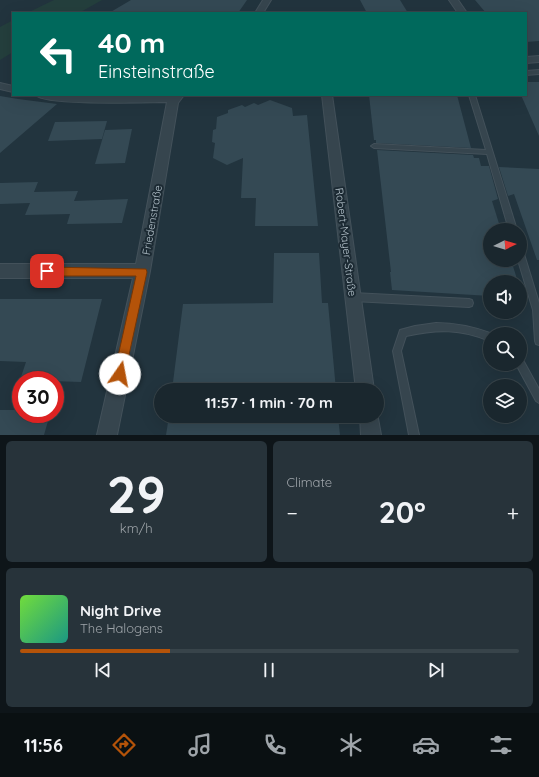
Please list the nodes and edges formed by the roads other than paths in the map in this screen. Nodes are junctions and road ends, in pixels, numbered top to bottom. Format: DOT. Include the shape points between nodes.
graph roads {
  1 [pos="267,0"];
  2 [pos="453,0"];
  3 [pos="260,12"];
  4 [pos="462,12"];
  5 [pos="539,59"];
  6 [pos="527,60"];
  7 [pos="539,72"];
  8 [pos="527,73"];
  9 [pos="0,86"];
  10 [pos="12,89"];
  11 [pos="49,96"];
  12 [pos="326,96"];
  13 [pos="472,96"];
  14 [pos="177,97"];
  15 [pos="374,146"];
  16 [pos="489,152"];
  17 [pos="511,223"];
  18 [pos="524,267"];
  19 [pos="0,271"];
  20 [pos="142,272"];
  21 [pos="353,297"];
  22 [pos="469,303"];
  23 [pos="483,335"];
  24 [pos="539,341"];
  25 [pos="524,371"];
  26 [pos="364,383"];
  27 [pos="539,398"];
  28 [pos="369,423"];
  29 [pos="107,435"];
  30 [pos="371,435"];
  31 [pos="414,435"];
  1 -- 3 [label="street"];
  2 -- 4 [label="street"];
  5 -- 6 [label="street"];
  7 -- 8 [label="lane"];
  9 -- 10 [label="street"];
  11 -- 14 [label="street" via="73,99"];
  12 -- 21 [label="street, Robert-Mayer-Straße"];
  13 -- 16 [label="lane"];
  14 -- 20 [label="street, Friedenstraße" via="170,118"];
  15 -- 16 [label="lane"];
  16 -- 17 [label="lane"];
  18 -- 24 [label="lane" via="537,310"];
  19 -- 20 [label="street"];
  20 -- 29 [label="street, Friedenstraße"];
  21 -- 22 [label="lane"];
  21 -- 26 [label="street, Robert-Mayer-Straße"];
  23 -- 31 [label="lane" via="457,327 428,327 403,333 397,351"];
  25 -- 27 [label="lane"];
  28 -- 30 [label="street"];
}
